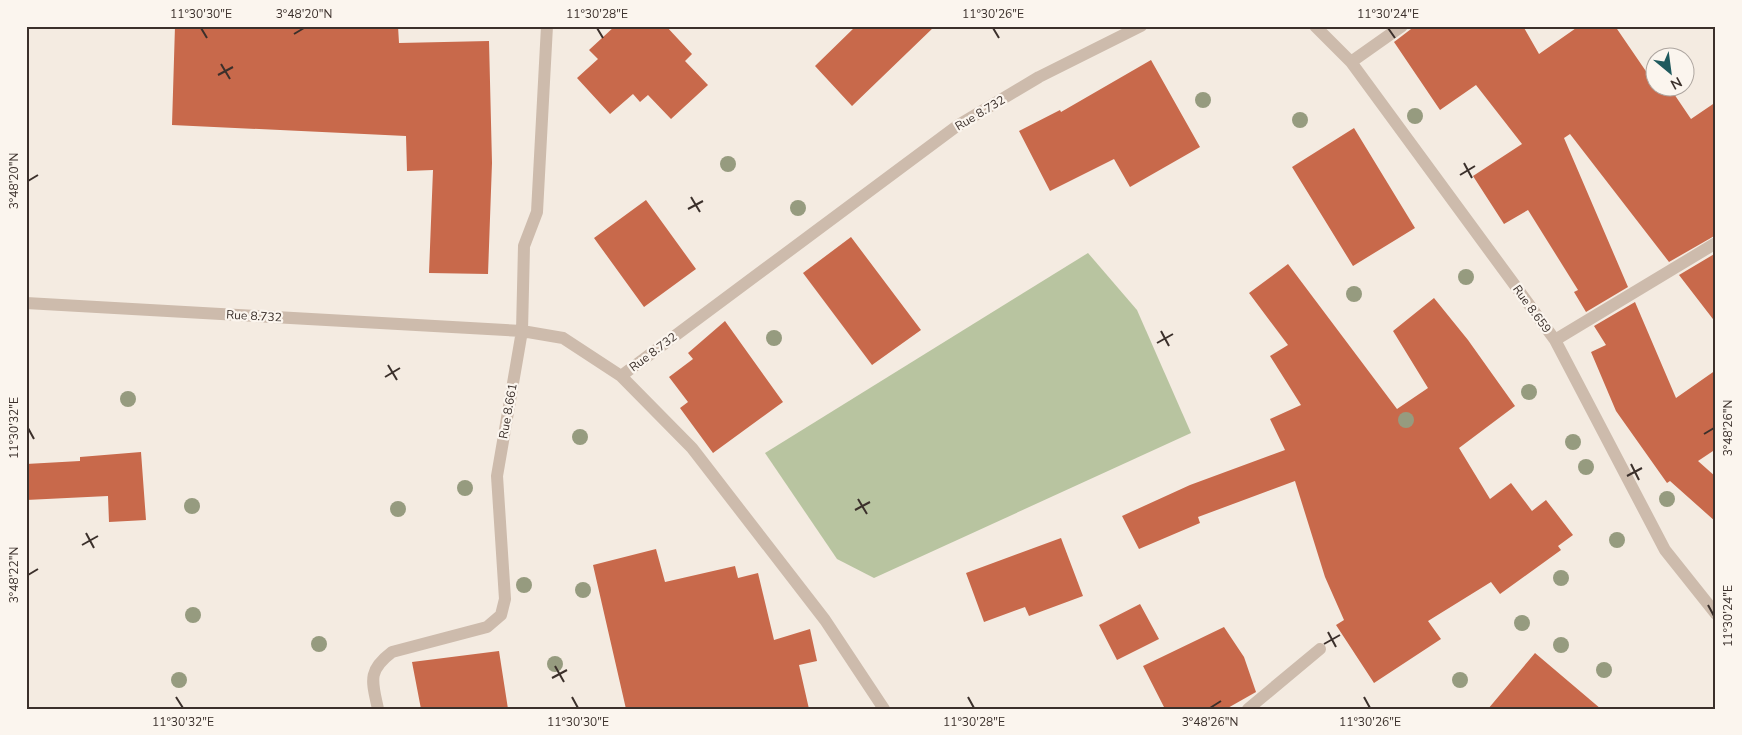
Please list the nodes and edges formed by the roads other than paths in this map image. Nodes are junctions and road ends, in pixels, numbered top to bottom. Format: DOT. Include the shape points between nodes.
graph roads {
  1 [pos="547,26"];
  2 [pos="1141,26"];
  3 [pos="1315,26"];
  4 [pos="1402,26"];
  5 [pos="1351,62"];
  6 [pos="1716,243"];
  7 [pos="26,303"];
  8 [pos="522,331"];
  9 [pos="1555,340"];
  10 [pos="621,376"];
  11 [pos="1716,614"];
  12 [pos="1320,649"];
  13 [pos="378,709"];
  14 [pos="884,709"];
  15 [pos="1248,709"];
  1 -- 8 [label="street, Rue 8.661" via="537,212 524,246"];
  2 -- 10 [label="street, Rue 8.732" via="1039,77 957,126"];
  3 -- 5 [label="street, Rue 8.659"];
  4 -- 5 [label="street"];
  5 -- 9 [label="street, Rue 8.659"];
  6 -- 9 [label="street"];
  7 -- 8 [label="street, Rue 8.732"];
  8 -- 10 [label="street, Rue 8.732" via="563,338"];
  8 -- 13 [label="street, Rue 8.661" via="497,476 505,599 501,615 487,627 392,652 379,662 372,678"];
  9 -- 11 [label="street, Rue 8.659" via="1665,550"];
  10 -- 14 [label="street" via="692,448 825,620"];
  12 -- 15 [label="street"];
}
